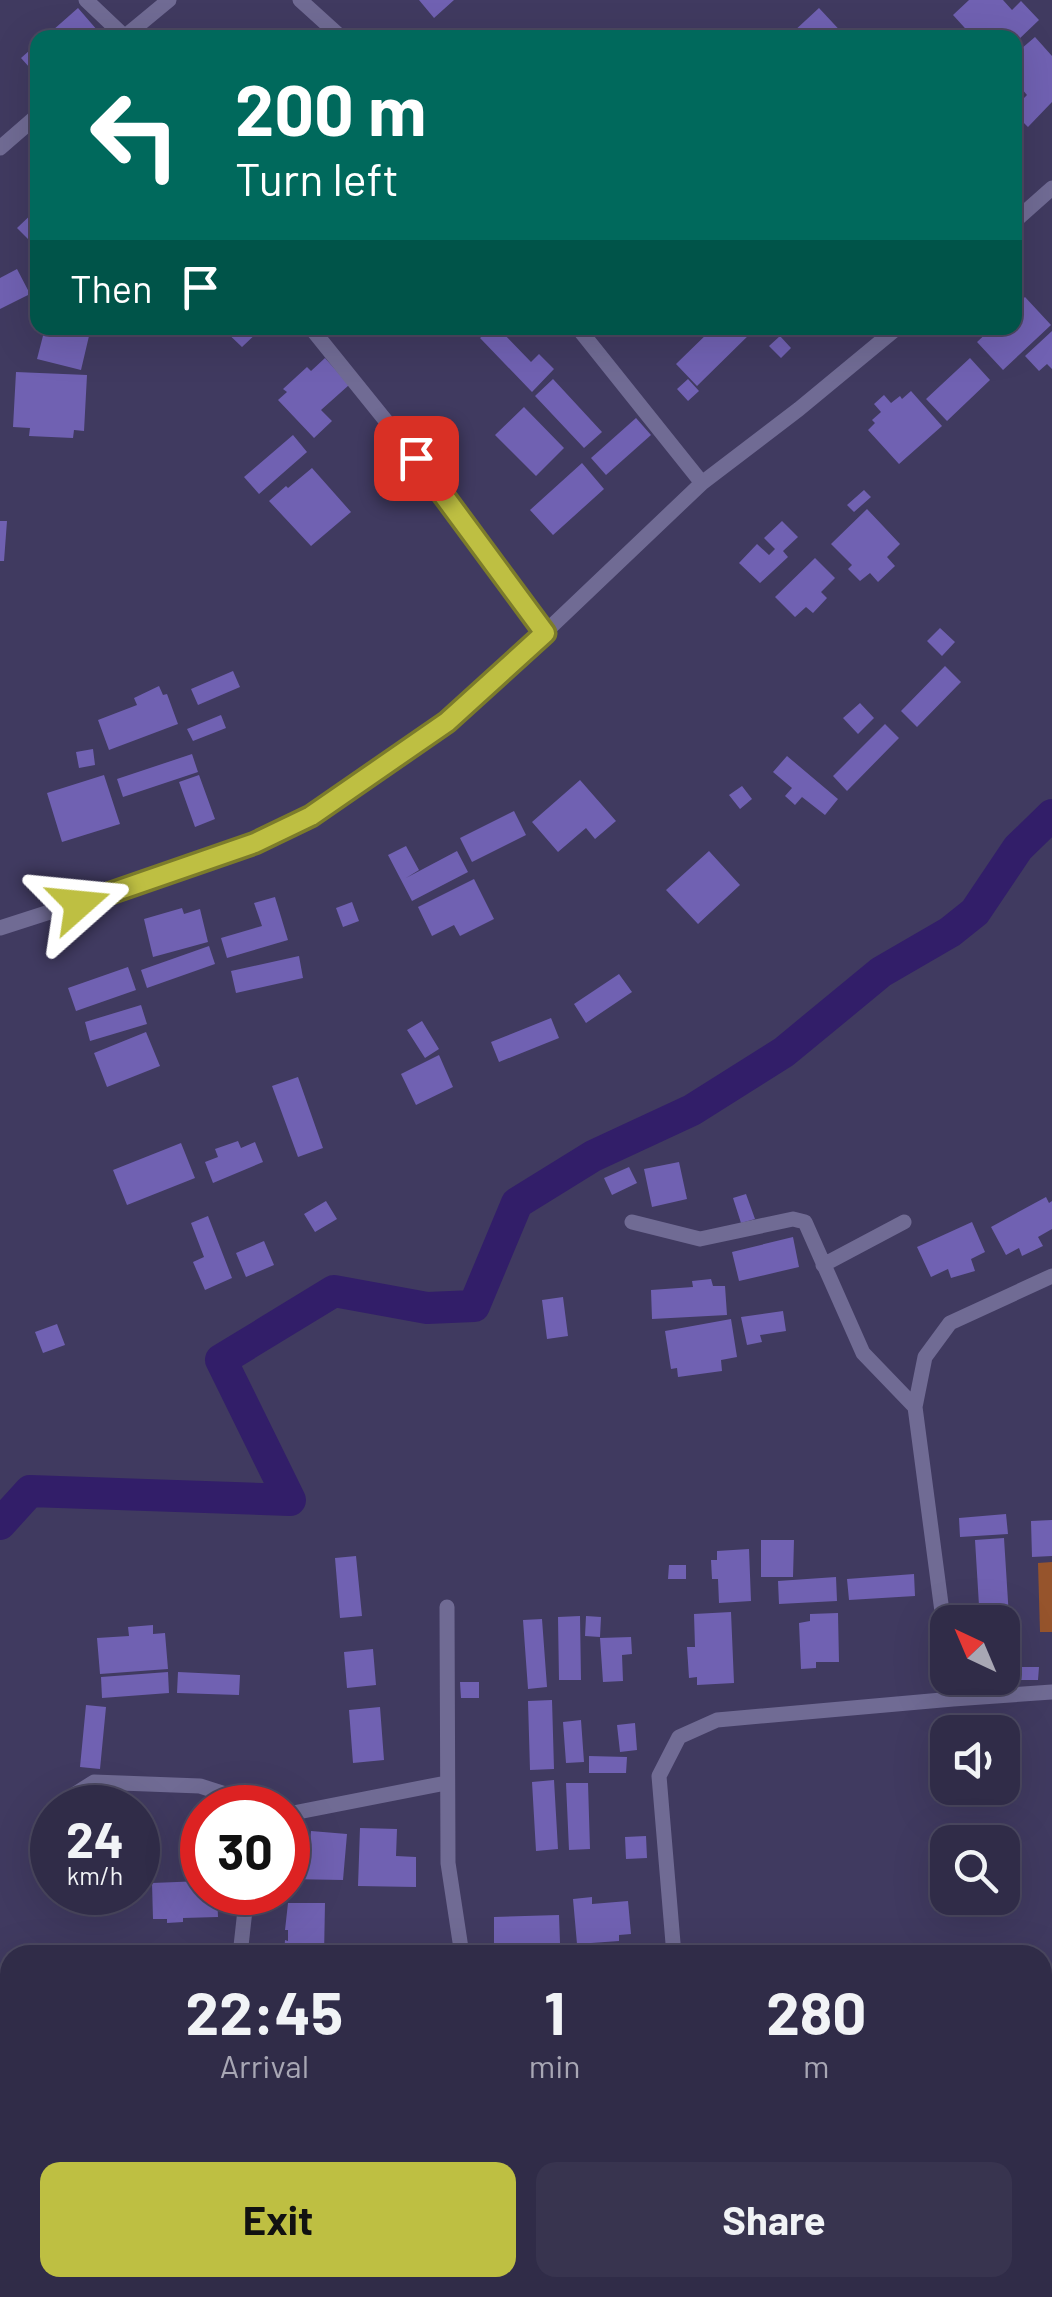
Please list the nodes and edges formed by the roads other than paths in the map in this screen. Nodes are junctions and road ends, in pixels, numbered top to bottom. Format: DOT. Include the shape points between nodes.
graph roads {
  1 [pos="86,0"];
  2 [pos="169,0"];
  3 [pos="300,0"];
  4 [pos="117,30"];
  5 [pos="133,30"];
  6 [pos="333,30"];
  7 [pos="30,122"];
  8 [pos="0,148"];
  9 [pos="1052,188"];
  10 [pos="1022,215"];
  11 [pos="318,335"];
  12 [pos="584,335"];
  13 [pos="888,335"];
  14 [pos="702,483"];
  15 [pos="545,633"];
  16 [pos="0,928"];
  17 [pos="632,1222"];
  18 [pos="904,1222"];
  19 [pos="823,1265"];
  20 [pos="1052,1276"];
  21 [pos="915,1407"];
  22 [pos="941,1605"];
  23 [pos="448,1607"];
  24 [pos="1052,1692"];
  25 [pos="952,1695"];
  26 [pos="953,1699"];
  27 [pos="446,1782"];
  28 [pos="89,1785"];
  29 [pos="180,1785"];
  30 [pos="310,1810"];
  31 [pos="244,1915"];
  32 [pos="241,1945"];
  33 [pos="460,1945"];
  34 [pos="673,1945"];
  1 -- 4 [label="street"];
  2 -- 5 [label="street"];
  3 -- 6 [label="street"];
  7 -- 8 [label="street"];
  9 -- 10 [label="street"];
  11 -- 15 [label="street"];
  12 -- 14 [label="street"];
  13 -- 14 [label="street"];
  14 -- 15 [label="street"];
  15 -- 16 [label="street" via="447,722 311,816 193,866"];
  17 -- 19 [label="street" via="700,1239 793,1219 805,1222"];
  18 -- 19 [label="street"];
  19 -- 21 [label="street" via="863,1352"];
  20 -- 21 [label="street" via="950,1323 925,1357"];
  21 -- 22 [label="street"];
  23 -- 27 [label="street"];
  24 -- 26 [label="street"];
  25 -- 26 [label="street"];
  26 -- 34 [label="street" via="717,1720 679,1737 659,1776"];
  27 -- 30 [label="street"];
  27 -- 33 [label="street" via="448,1863"];
  28 -- 29 [label="street"];
  31 -- 32 [label="street"];
}
